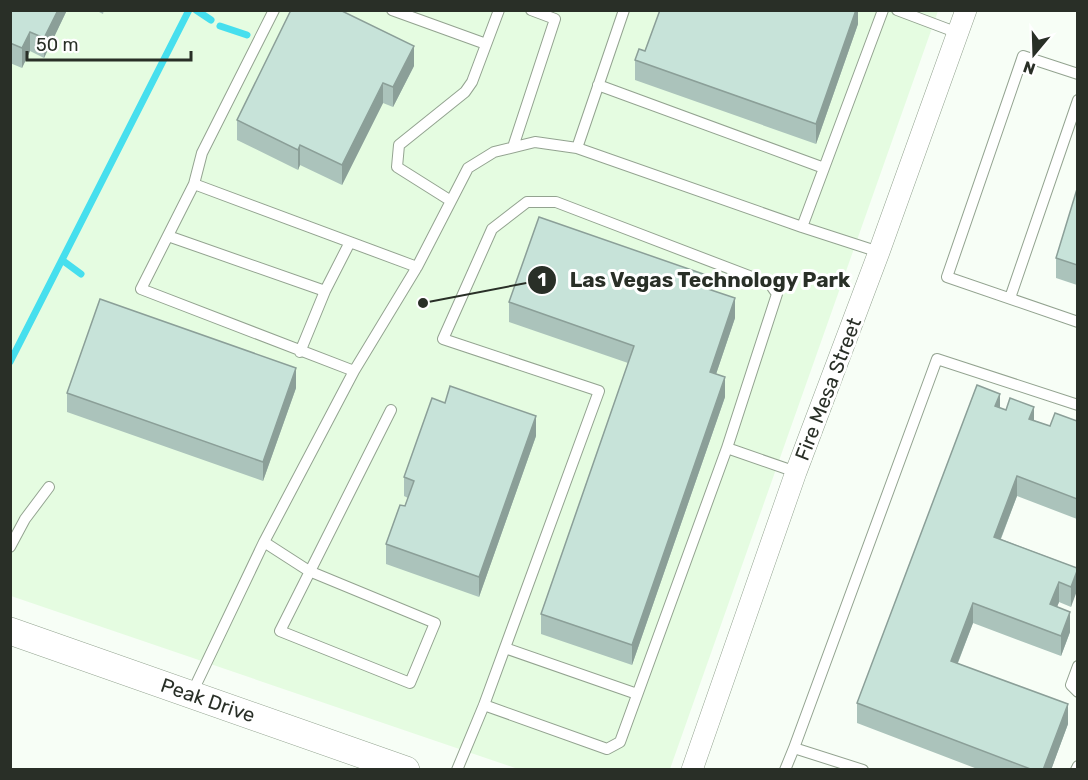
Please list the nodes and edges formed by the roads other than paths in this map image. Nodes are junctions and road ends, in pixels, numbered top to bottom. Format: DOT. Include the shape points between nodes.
graph roads {
  1 [pos="274,10"];
  2 [pos="392,10"];
  3 [pos="499,10"];
  4 [pos="531,10"];
  5 [pos="624,10"];
  6 [pos="883,10"];
  7 [pos="897,10"];
  8 [pos="966,10"];
  9 [pos="557,15"];
  10 [pos="958,33"];
  11 [pos="486,44"];
  12 [pos="1077,74"];
  13 [pos="598,85"];
  14 [pos="1077,100"];
  15 [pos="513,147"];
  16 [pos="577,148"];
  17 [pos="824,168"];
  18 [pos="194,184"];
  19 [pos="451,201"];
  20 [pos="802,227"];
  21 [pos="168,236"];
  22 [pos="350,242"];
  23 [pos="879,252"];
  24 [pos="417,267"];
  25 [pos="325,291"];
  26 [pos="1010,298"];
  27 [pos="1077,322"];
  28 [pos="300,352"];
  29 [pos="354,371"];
  30 [pos="1077,405"];
  31 [pos="391,410"];
  32 [pos="727,448"];
  33 [pos="796,472"];
  34 [pos="49,487"];
  35 [pos="264,542"];
  36 [pos="10,547"];
  37 [pos="309,571"];
  38 [pos="10,631"];
  39 [pos="505,648"];
  40 [pos="1077,666"];
  41 [pos="1077,692"];
  42 [pos="637,694"];
  43 [pos="191,695"];
  44 [pos="484,705"];
  45 [pos="794,747"];
  46 [pos="406,770"];
  47 [pos="457,770"];
  48 [pos="692,770"];
  49 [pos="785,770"];
  50 [pos="863,770"];
  1 -- 18 [label="lane" via="202,153"];
  2 -- 11 [label="lane"];
  3 -- 11 [label="lane"];
  4 -- 9 [label="lane"];
  5 -- 13 [label="lane"];
  6 -- 17 [label="lane"];
  7 -- 10 [label="lane"];
  8 -- 10 [label="street, Fire Mesa Street"];
  9 -- 15 [label="lane"];
  10 -- 23 [label="street, Fire Mesa Street"];
  11 -- 19 [label="lane" via="465,92 399,145 397,167"];
  12 -- 26 [label="lane" via="1023,56 946,278"];
  13 -- 16 [label="lane"];
  13 -- 17 [label="lane"];
  14 -- 26 [label="lane"];
  15 -- 16 [label="lane" via="535,142"];
  15 -- 19 [label="lane" via="494,152 468,168"];
  16 -- 20 [label="lane"];
  17 -- 20 [label="lane"];
  18 -- 21 [label="lane"];
  18 -- 22 [label="lane"];
  19 -- 24 [label="lane"];
  20 -- 23 [label="lane"];
  21 -- 25 [label="lane"];
  21 -- 28 [label="lane" via="141,289"];
  22 -- 24 [label="lane"];
  22 -- 25 [label="lane"];
  23 -- 33 [label="street, Fire Mesa Street"];
  24 -- 29 [label="lane"];
  25 -- 28 [label="lane"];
  26 -- 27 [label="lane"];
  28 -- 29 [label="lane"];
  29 -- 35 [label="lane"];
  30 -- 45 [label="lane" via="937,359"];
  31 -- 37 [label="lane"];
  32 -- 33 [label="lane"];
  32 -- 39 [label="lane" via="777,294 770,284 556,202 527,202 492,229 443,339 599,391"];
  32 -- 42 [label="lane"];
  33 -- 48 [label="street, Fire Mesa Street"];
  34 -- 36 [label="lane"];
  35 -- 37 [label="lane"];
  35 -- 43 [label="lane"];
  37 -- 37 [label="lane" via="435,623 410,683 280,631"];
  38 -- 43 [label="street, Peak Drive"];
  39 -- 42 [label="lane"];
  39 -- 44 [label="lane"];
  40 -- 41 [label="lane" via="1071,685"];
  42 -- 44 [label="lane" via="620,742 607,749"];
  43 -- 46 [label="street, Peak Drive"];
  44 -- 47 [label="lane"];
  45 -- 49 [label="lane"];
  45 -- 50 [label="lane"];
}
